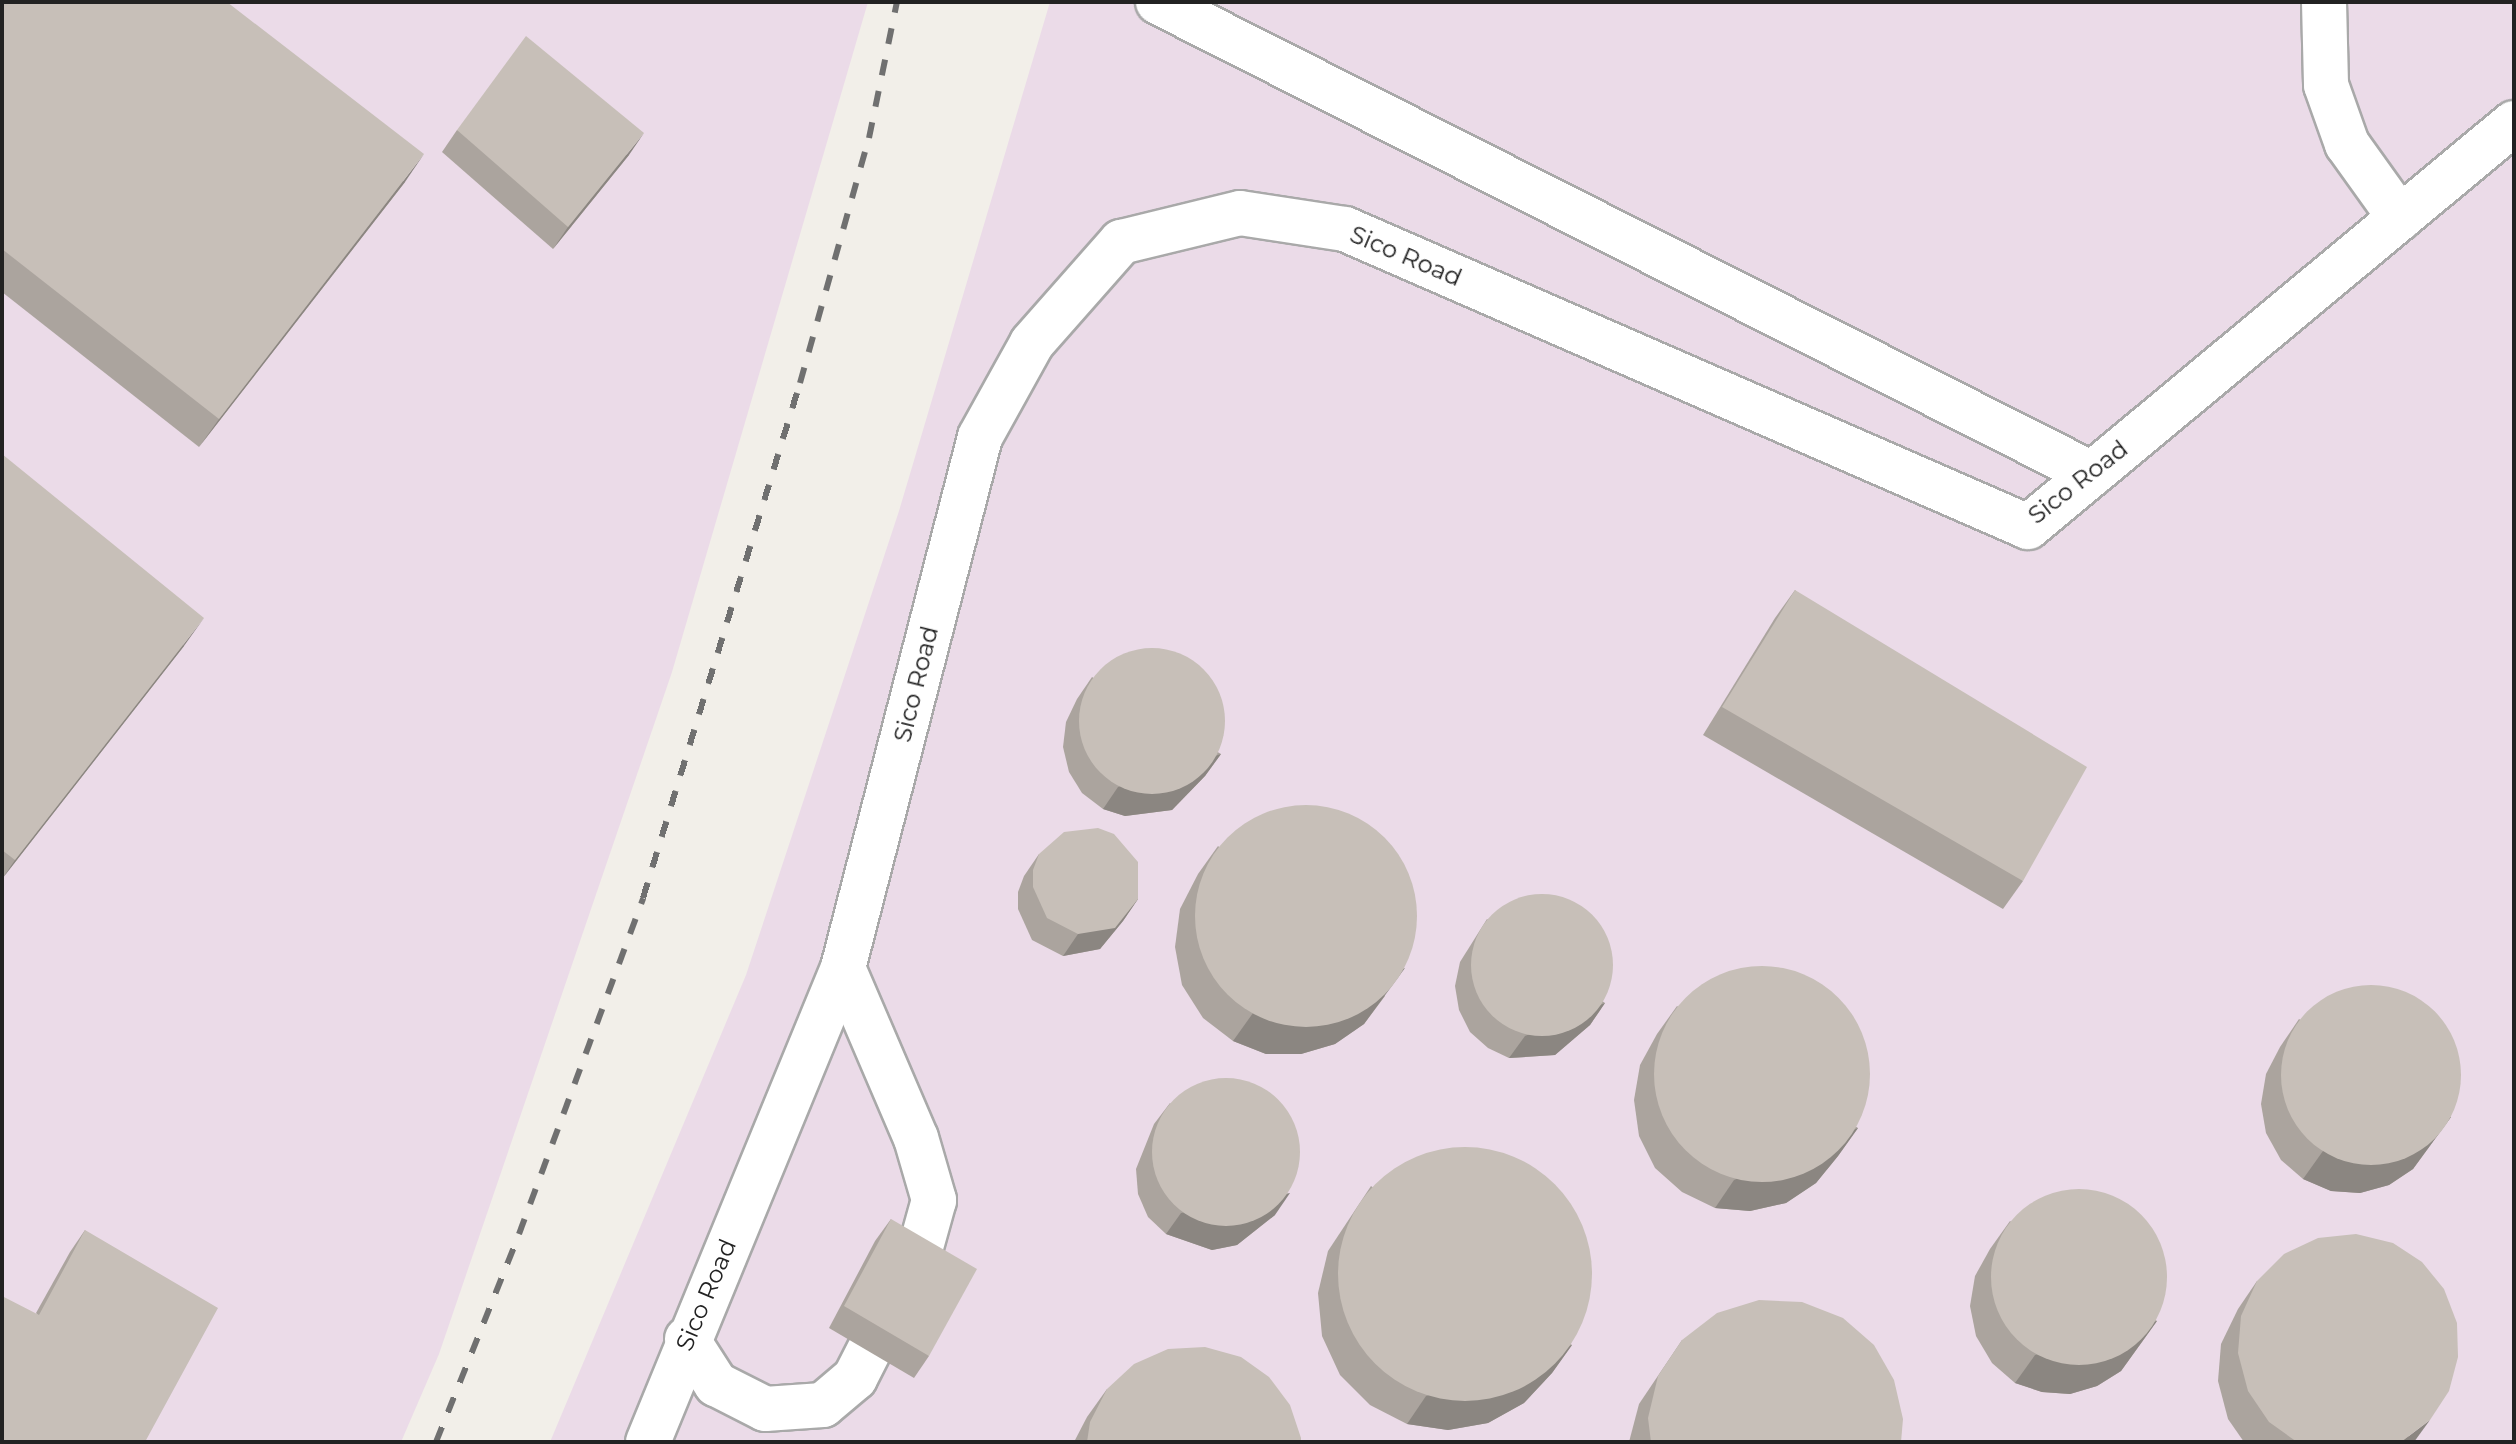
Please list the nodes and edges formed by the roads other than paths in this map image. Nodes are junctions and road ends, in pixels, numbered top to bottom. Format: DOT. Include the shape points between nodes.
graph roads {
  1 [pos="1158,2"];
  2 [pos="2324,2"];
  3 [pos="2514,123"];
  4 [pos="2400,218"];
  5 [pos="2092,474"];
  6 [pos="843,968"];
  7 [pos="916,1265"];
  8 [pos="687,1339"];
  9 [pos="869,1351"];
  10 [pos="648,1442"];
  1 -- 5 [label="lane"];
  2 -- 4 [label="lane" via="2326,85 2347,144"];
  3 -- 4 [label="lane, Sico Road"];
  4 -- 5 [label="lane, Sico Road"];
  5 -- 6 [label="lane, Sico Road" via="2028,527 1345,229 1240,213 1121,242 1032,343 980,437"];
  6 -- 7 [label="lane" via="916,1138 934,1200"];
  6 -- 8 [label="lane, Sico Road"];
  8 -- 9 [label="lane" via="716,1384 765,1409 823,1405 855,1378"];
  8 -- 10 [label="lane, Sico Road"];
}
